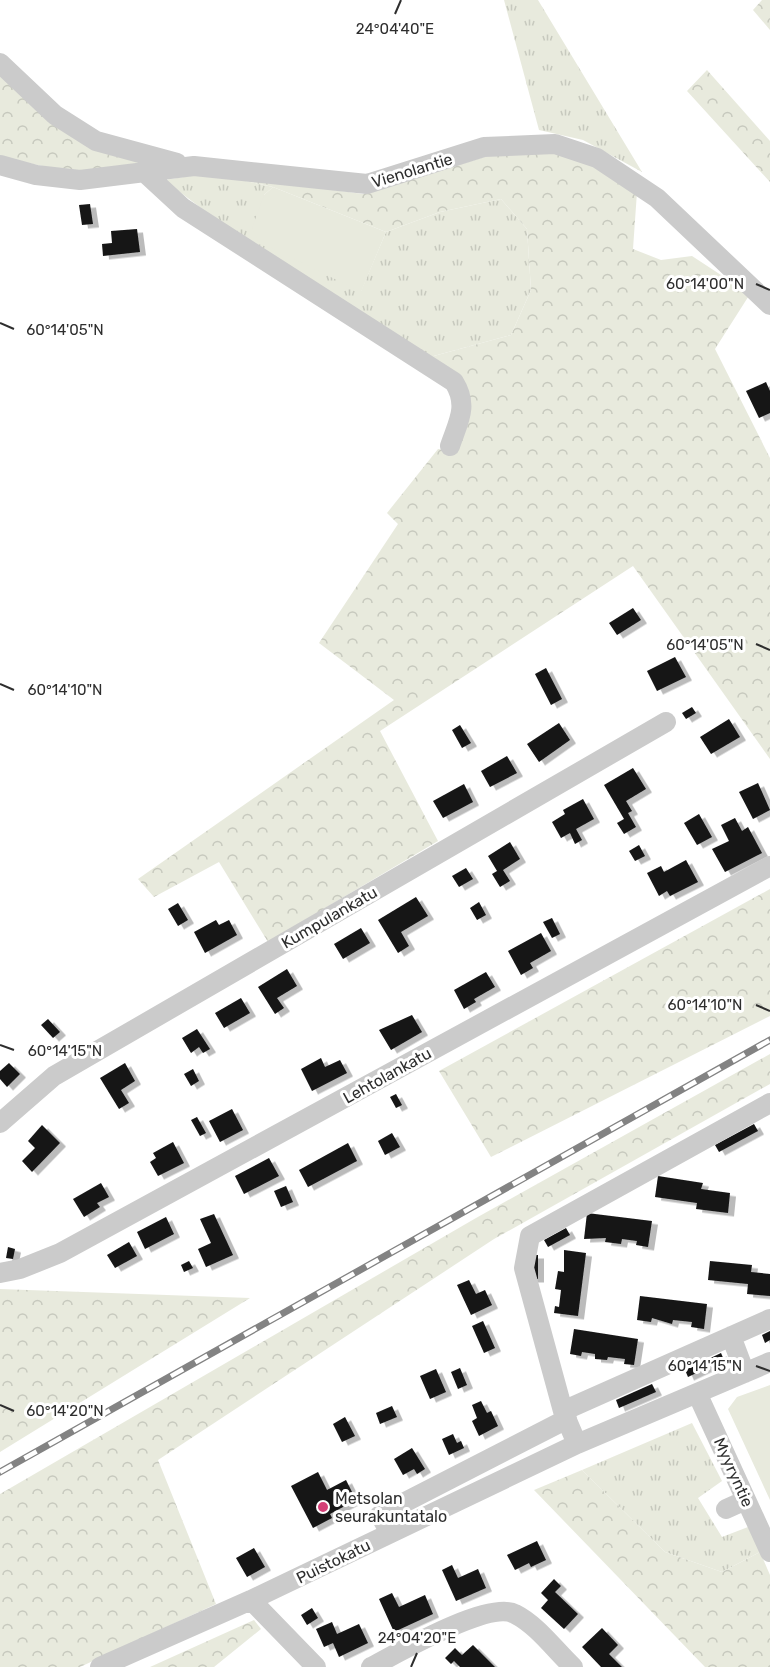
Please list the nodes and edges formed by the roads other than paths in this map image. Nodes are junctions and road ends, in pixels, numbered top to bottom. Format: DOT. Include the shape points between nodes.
graph roads {
  1 [pos="0,63"];
  2 [pos="0,165"];
  3 [pos="194,166"];
  4 [pos="144,172"];
  5 [pos="770,305"];
  6 [pos="450,446"];
  7 [pos="666,722"];
  8 [pos="770,866"];
  9 [pos="770,1103"];
  10 [pos="0,1123"];
  11 [pos="0,1273"];
  12 [pos="770,1318"];
  13 [pos="731,1336"];
  14 [pos="770,1362"];
  15 [pos="745,1373"];
  16 [pos="697,1393"];
  17 [pos="565,1415"];
  18 [pos="577,1444"];
  19 [pos="746,1500"];
  20 [pos="726,1509"];
  21 [pos="390,1533"];
  22 [pos="770,1552"];
  23 [pos="251,1600"];
  24 [pos="100,1667"];
  25 [pos="316,1667"];
  26 [pos="371,1667"];
  27 [pos="573,1667"];
  1 -- 3 [label="street" via="55,115 96,141"];
  2 -- 4 [label="street, Vienolantie" via="36,176 80,180"];
  3 -- 4 [label="street, Vienolantie"];
  3 -- 5 [label="street, Vienolantie" via="367,184 484,147 555,144 597,158 657,198"];
  4 -- 6 [label="street" via="183,208 454,382 462,394 462,411"];
  7 -- 10 [label="street, Kumpulankatu" via="54,1076"];
  8 -- 11 [label="street, Lehtolankatu" via="60,1253"];
  9 -- 17 [label="street" via="530,1236 524,1268"];
  12 -- 13 [label="street"];
  13 -- 15 [label="street"];
  13 -- 17 [label="street"];
  14 -- 15 [label="street, Puistokatu"];
  15 -- 16 [label="street, Puistokatu"];
  16 -- 18 [label="street, Puistokatu"];
  16 -- 19 [label="street, Myyryntie"];
  17 -- 18 [label="street"];
  17 -- 21 [label="street" via="380,1515"];
  18 -- 21 [label="street, Puistokatu"];
  19 -- 20 [label="street"];
  19 -- 22 [label="street, Myyryntie"];
  21 -- 23 [label="street, Puistokatu"];
  23 -- 24 [label="street, Puistokatu"];
  23 -- 25 [label="street"];
  26 -- 27 [label="street" via="475,1617 513,1612"];
}
